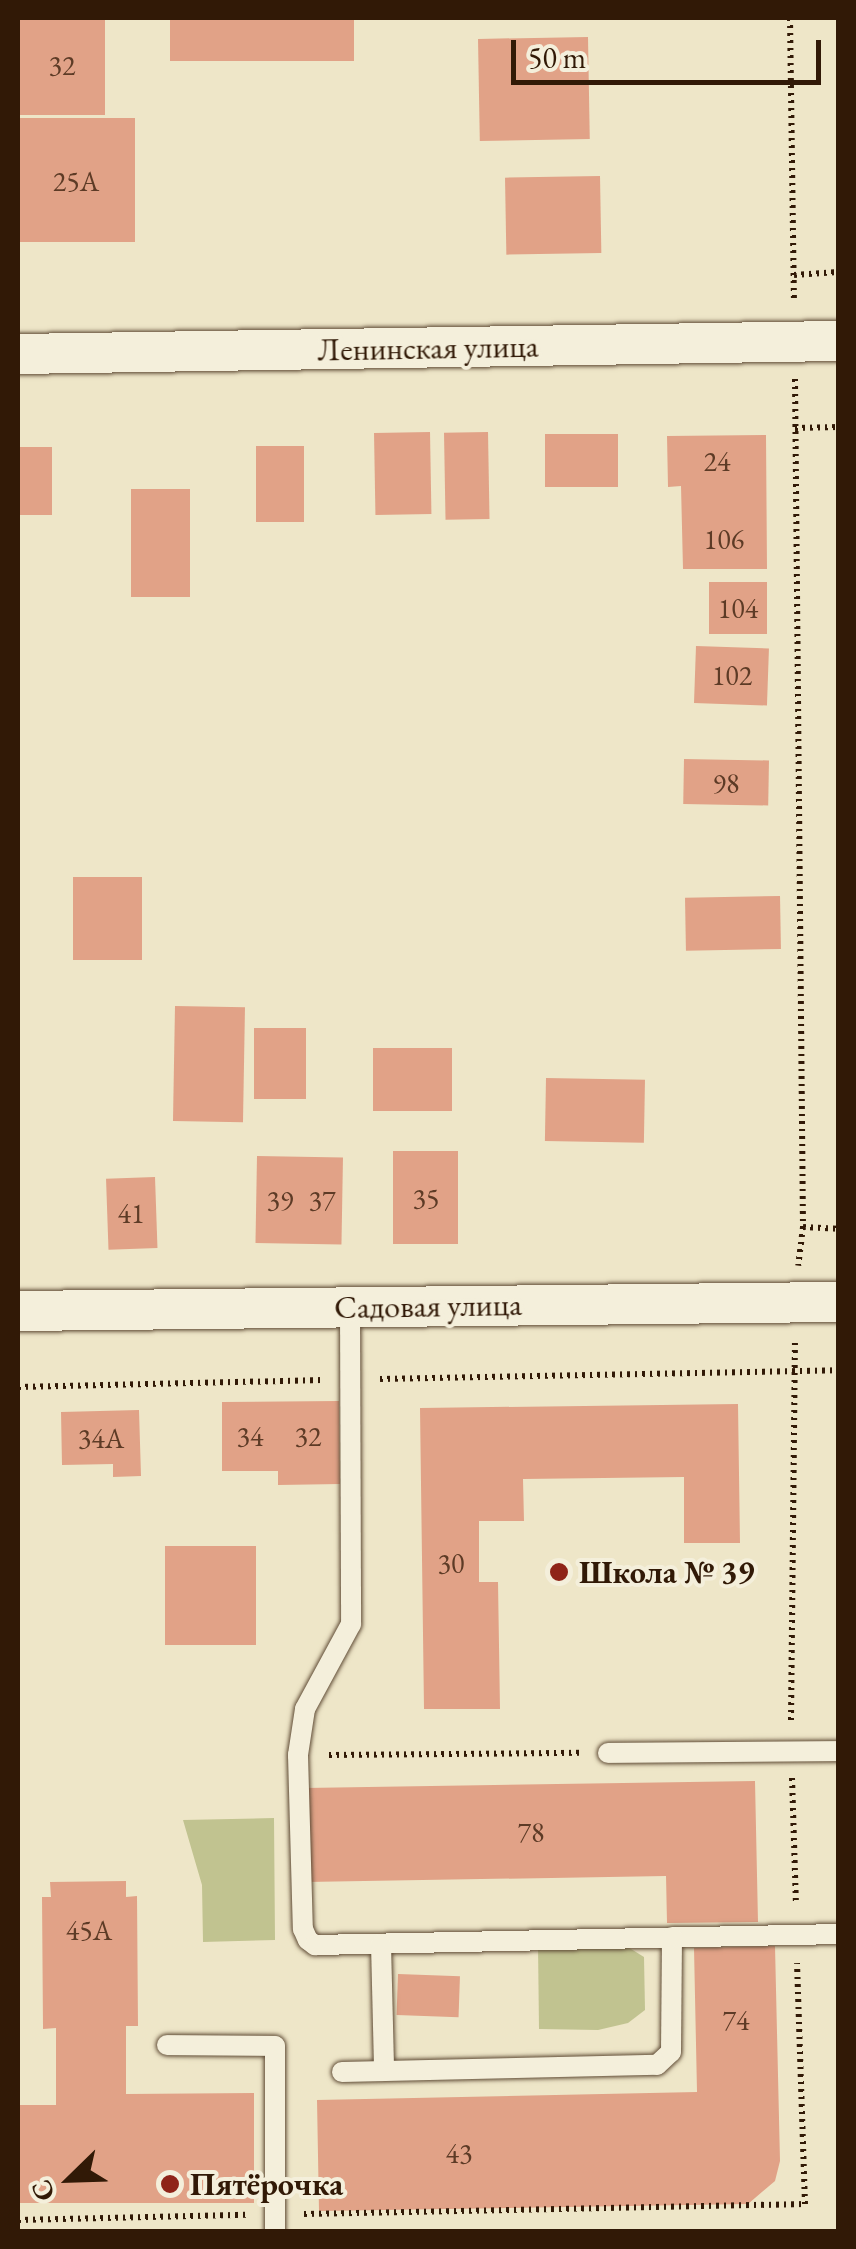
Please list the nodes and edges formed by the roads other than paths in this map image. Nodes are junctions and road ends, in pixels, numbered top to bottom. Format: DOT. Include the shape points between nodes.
graph roads {
  1 [pos="838,340"];
  2 [pos="18,354"];
  3 [pos="838,1302"];
  4 [pos="350,1306"];
  5 [pos="18,1311"];
  6 [pos="838,1751"];
  7 [pos="608,1753"];
  8 [pos="838,1934"];
  9 [pos="672,1937"];
  10 [pos="381,1944"];
  11 [pos="167,2046"];
  12 [pos="384,2071"];
  13 [pos="342,2072"];
  14 [pos="275,2223"];
  1 -- 2 [label="street, Ленинская улица"];
  3 -- 4 [label="street, Садовая улица"];
  4 -- 5 [label="street, Садовая улица"];
  4 -- 10 [label="lane" via="351,1624 305,1710 298,1755 303,1929 315,1945"];
  6 -- 7 [label="lane"];
  8 -- 9 [label="lane"];
  9 -- 10 [label="lane"];
  9 -- 12 [label="lane" via="672,2052 666,2061"];
  10 -- 12 [label="lane"];
  11 -- 14 [label="lane" via="275,2046"];
  12 -- 13 [label="lane"];
}
